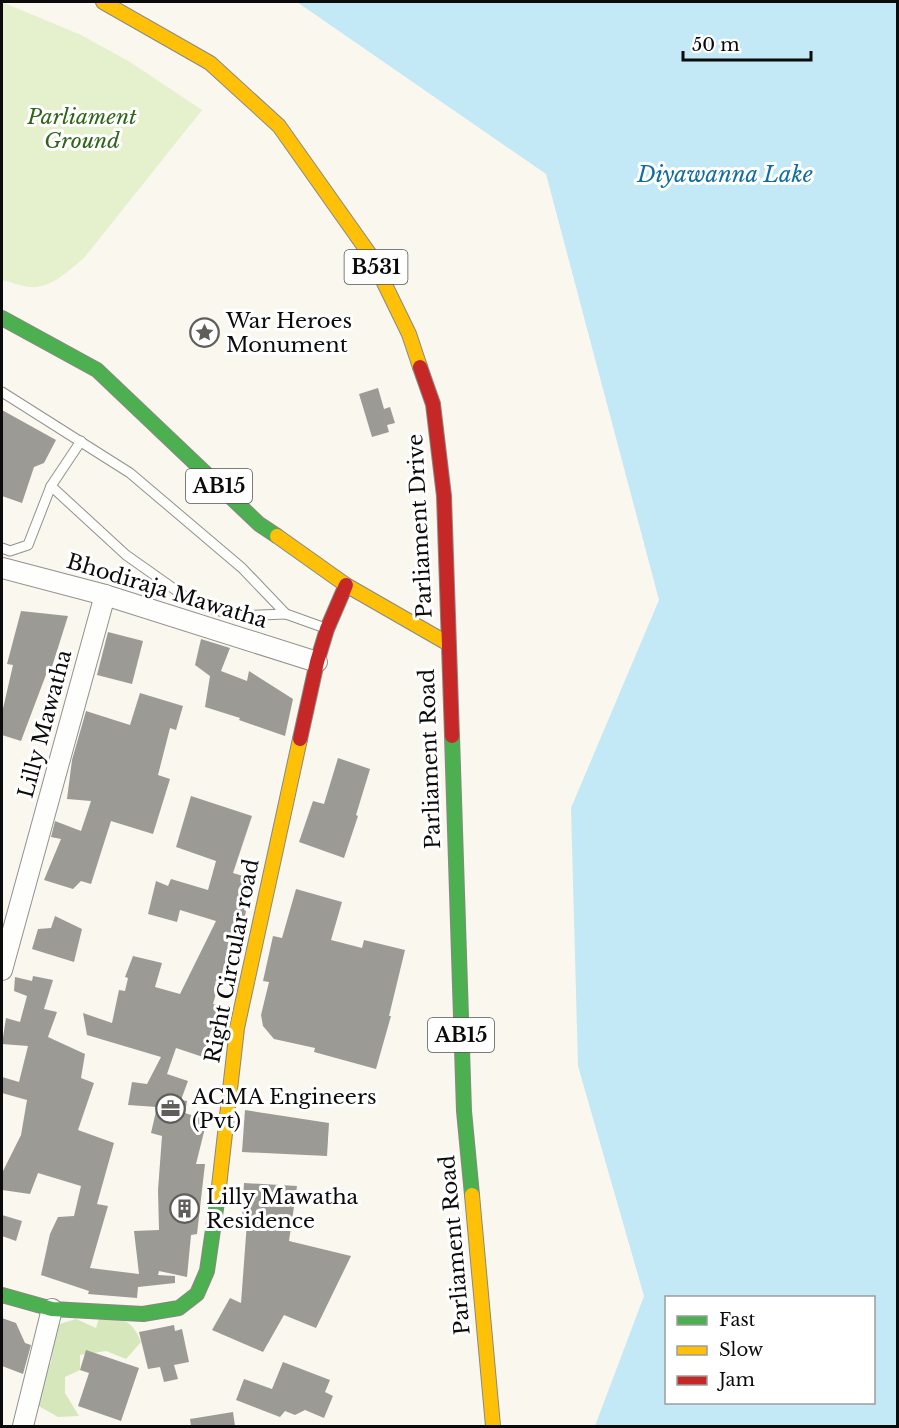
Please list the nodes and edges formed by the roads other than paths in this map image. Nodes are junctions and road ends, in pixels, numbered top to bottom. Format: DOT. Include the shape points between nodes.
graph roads {
  1 [pos="103,2"];
  2 [pos="2,318"];
  3 [pos="2,392"];
  4 [pos="81,441"];
  5 [pos="51,486"];
  6 [pos="2,548"];
  7 [pos="2,568"];
  8 [pos="346,585"];
  9 [pos="105,595"];
  10 [pos="286,614"];
  11 [pos="327,629"];
  12 [pos="447,643"];
  13 [pos="317,662"];
  14 [pos="2,970"];
  15 [pos="2,1295"];
  16 [pos="52,1309"];
  17 [pos="23,1426"];
  18 [pos="493,1426"];
  1 -- 12 [label="main road, Parliament Drive / B531" via="210,63 279,126 371,256 409,334 433,404 444,496"];
  2 -- 8 [label="main road, Parliament Road / AB15" via="98,370 259,524"];
  3 -- 4 [label="lane"];
  4 -- 5 [label="lane"];
  4 -- 10 [label="lane" via="130,473 242,567"];
  5 -- 6 [label="lane" via="28,545 10,551"];
  5 -- 10 [label="lane" via="126,555 194,603 236,616"];
  7 -- 9 [label="street, Bhodiraja Mawatha"];
  8 -- 11 [label="main road, Right Circular road"];
  8 -- 12 [label="main road, Parliament Road / AB15"];
  9 -- 13 [label="street, Bhodiraja Mawatha"];
  9 -- 14 [label="street, Lilly Mawatha"];
  10 -- 11 [label="lane"];
  11 -- 13 [label="main road, Right Circular road"];
  12 -- 18 [label="main road, Parliament Road / AB15" via="464,1111"];
  13 -- 16 [label="main road, Right Circular road" via="237,1028 207,1271 197,1294 179,1308 142,1314"];
  15 -- 16 [label="main road, Right Circular road"];
  16 -- 17 [label="street"];
}
